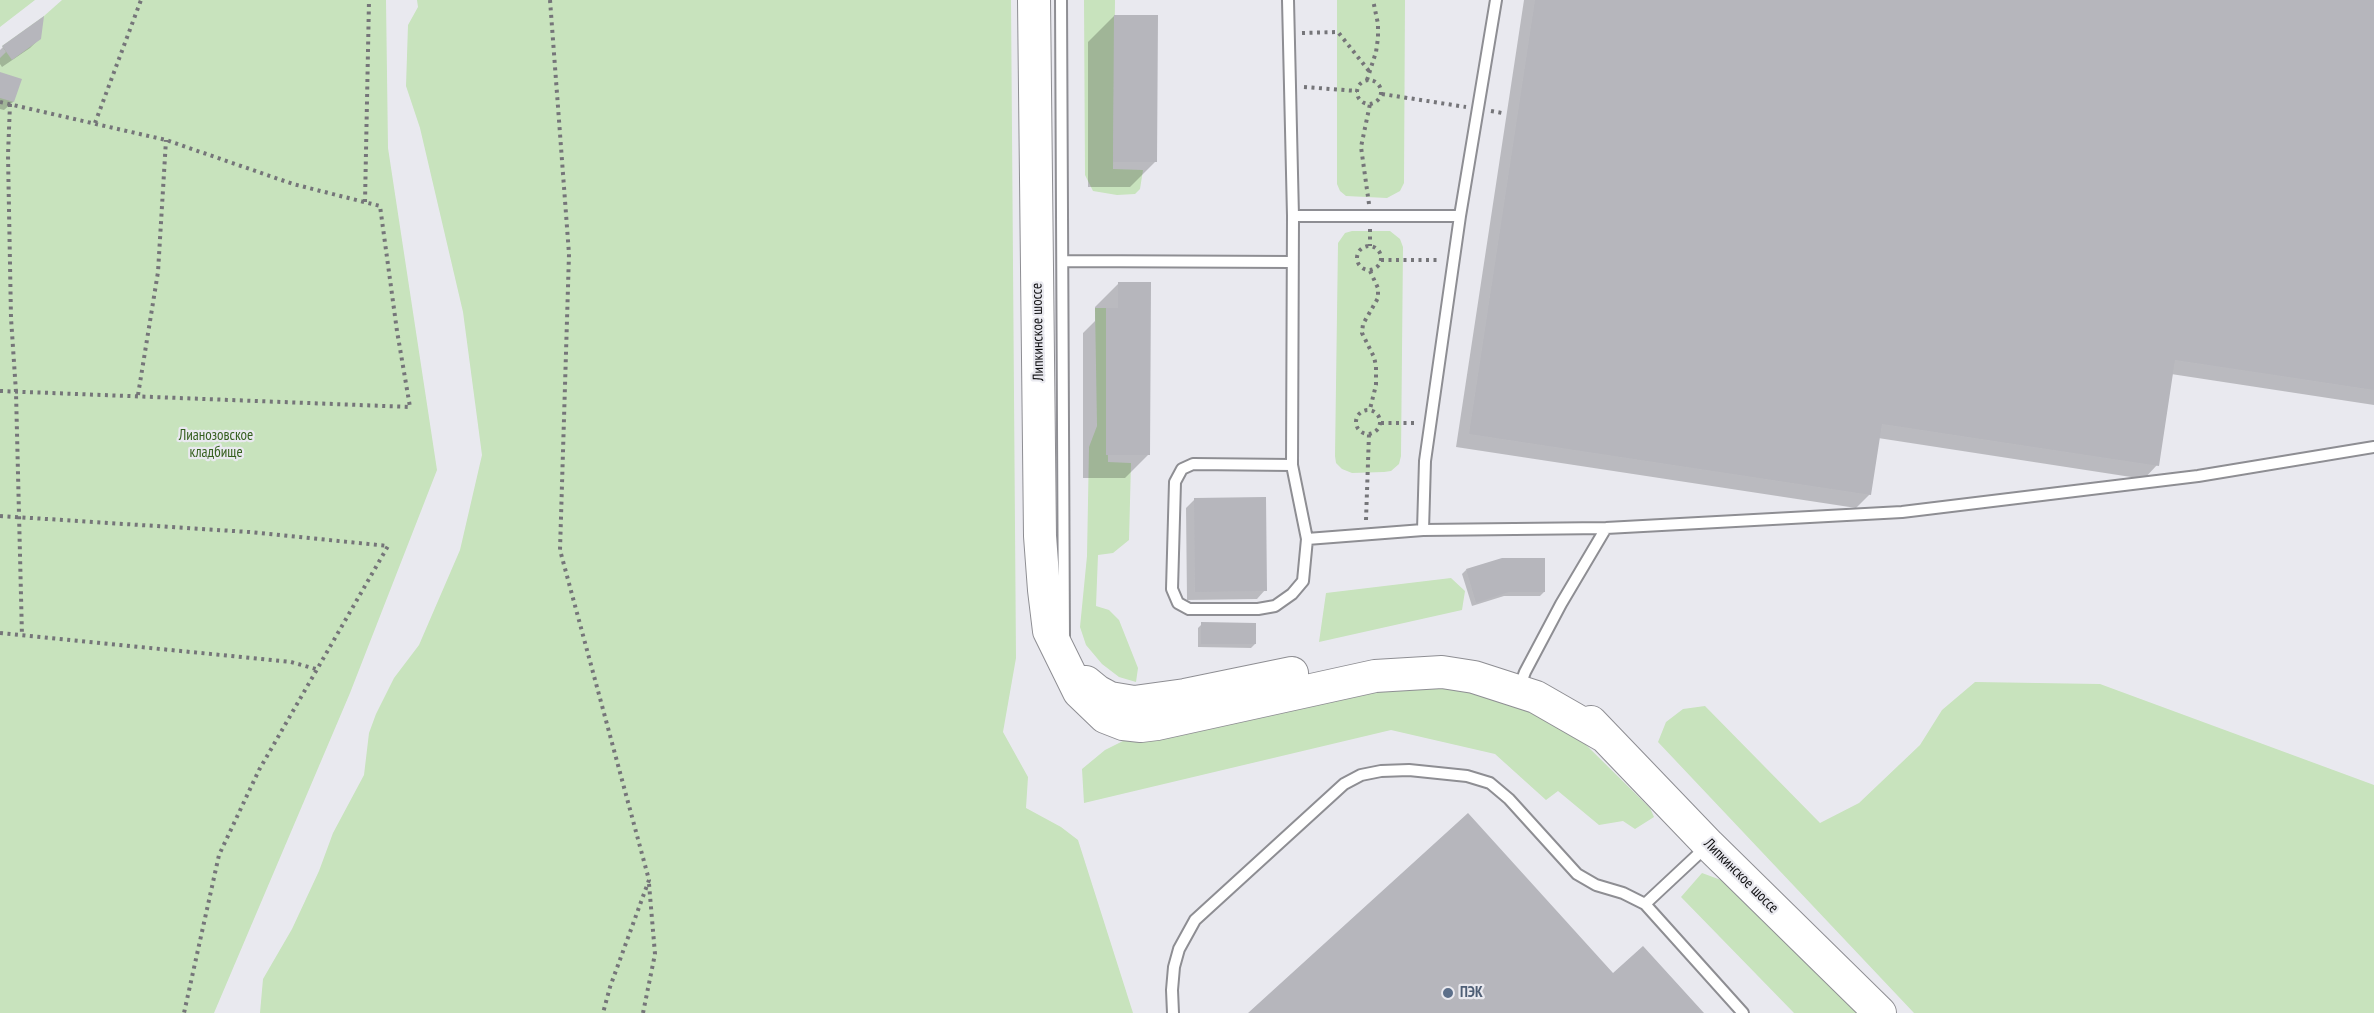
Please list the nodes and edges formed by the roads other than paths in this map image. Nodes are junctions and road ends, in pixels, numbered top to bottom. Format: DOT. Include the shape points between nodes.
graph roads {
  1 [pos="1034,0"];
  2 [pos="1061,0"];
  3 [pos="1288,0"];
  4 [pos="1496,0"];
  5 [pos="1293,216"];
  6 [pos="1460,216"];
  7 [pos="1063,261"];
  8 [pos="1292,262"];
  9 [pos="2374,447"];
  10 [pos="1292,465"];
  11 [pos="1606,528"];
  12 [pos="1424,530"];
  13 [pos="1307,539"];
  14 [pos="1064,661"];
  15 [pos="1521,681"];
  16 [pos="1166,698"];
  17 [pos="1092,705"];
  18 [pos="1708,845"];
  19 [pos="1645,904"];
  20 [pos="1173,1013"];
  21 [pos="1743,1013"];
  22 [pos="1880,1013"];
  1 -- 14 [label="street, Липкинское шоссе" via="1040,536 1049,631"];
  2 -- 7 [label="lane"];
  3 -- 5 [label="lane"];
  4 -- 6 [label="lane"];
  5 -- 6 [label="lane"];
  5 -- 8 [label="lane"];
  6 -- 12 [label="lane" via="1425,461"];
  7 -- 8 [label="lane"];
  7 -- 14 [label="lane"];
  8 -- 10 [label="lane"];
  9 -- 11 [label="lane" via="2198,476 1902,512"];
  10 -- 13 [label="lane"];
  10 -- 13 [label="lane" via="1193,464 1182,469 1175,482 1172,589 1178,603 1189,609 1275,606 1303,581"];
  11 -- 12 [label="lane"];
  11 -- 15 [label="lane"];
  12 -- 13 [label="lane"];
  14 -- 16 [label="street, Липкинское шоссе" via="1096,691 1110,698 1134,702"];
  14 -- 17 [label="street, Липкинское шоссе" via="1079,692"];
  15 -- 16 [label="street, Липкинское шоссе" via="1472,659 1401,655"];
  15 -- 17 [label="street, Липкинское шоссе" via="1442,672 1375,676 1157,724 1123,724 1105,717"];
  15 -- 18 [label="street, Липкинское шоссе" via="1536,697 1604,736"];
  16 -- 17 [label="street" via="1136,709"];
  18 -- 19 [label="lane"];
  18 -- 22 [label="street, Липкинское шоссе"];
  19 -- 20 [label="lane" via="1577,874 1509,798 1490,783 1467,776 1409,770 1361,775 1344,784 1196,920 1179,949 1174,967"];
  19 -- 21 [label="lane"];
}
